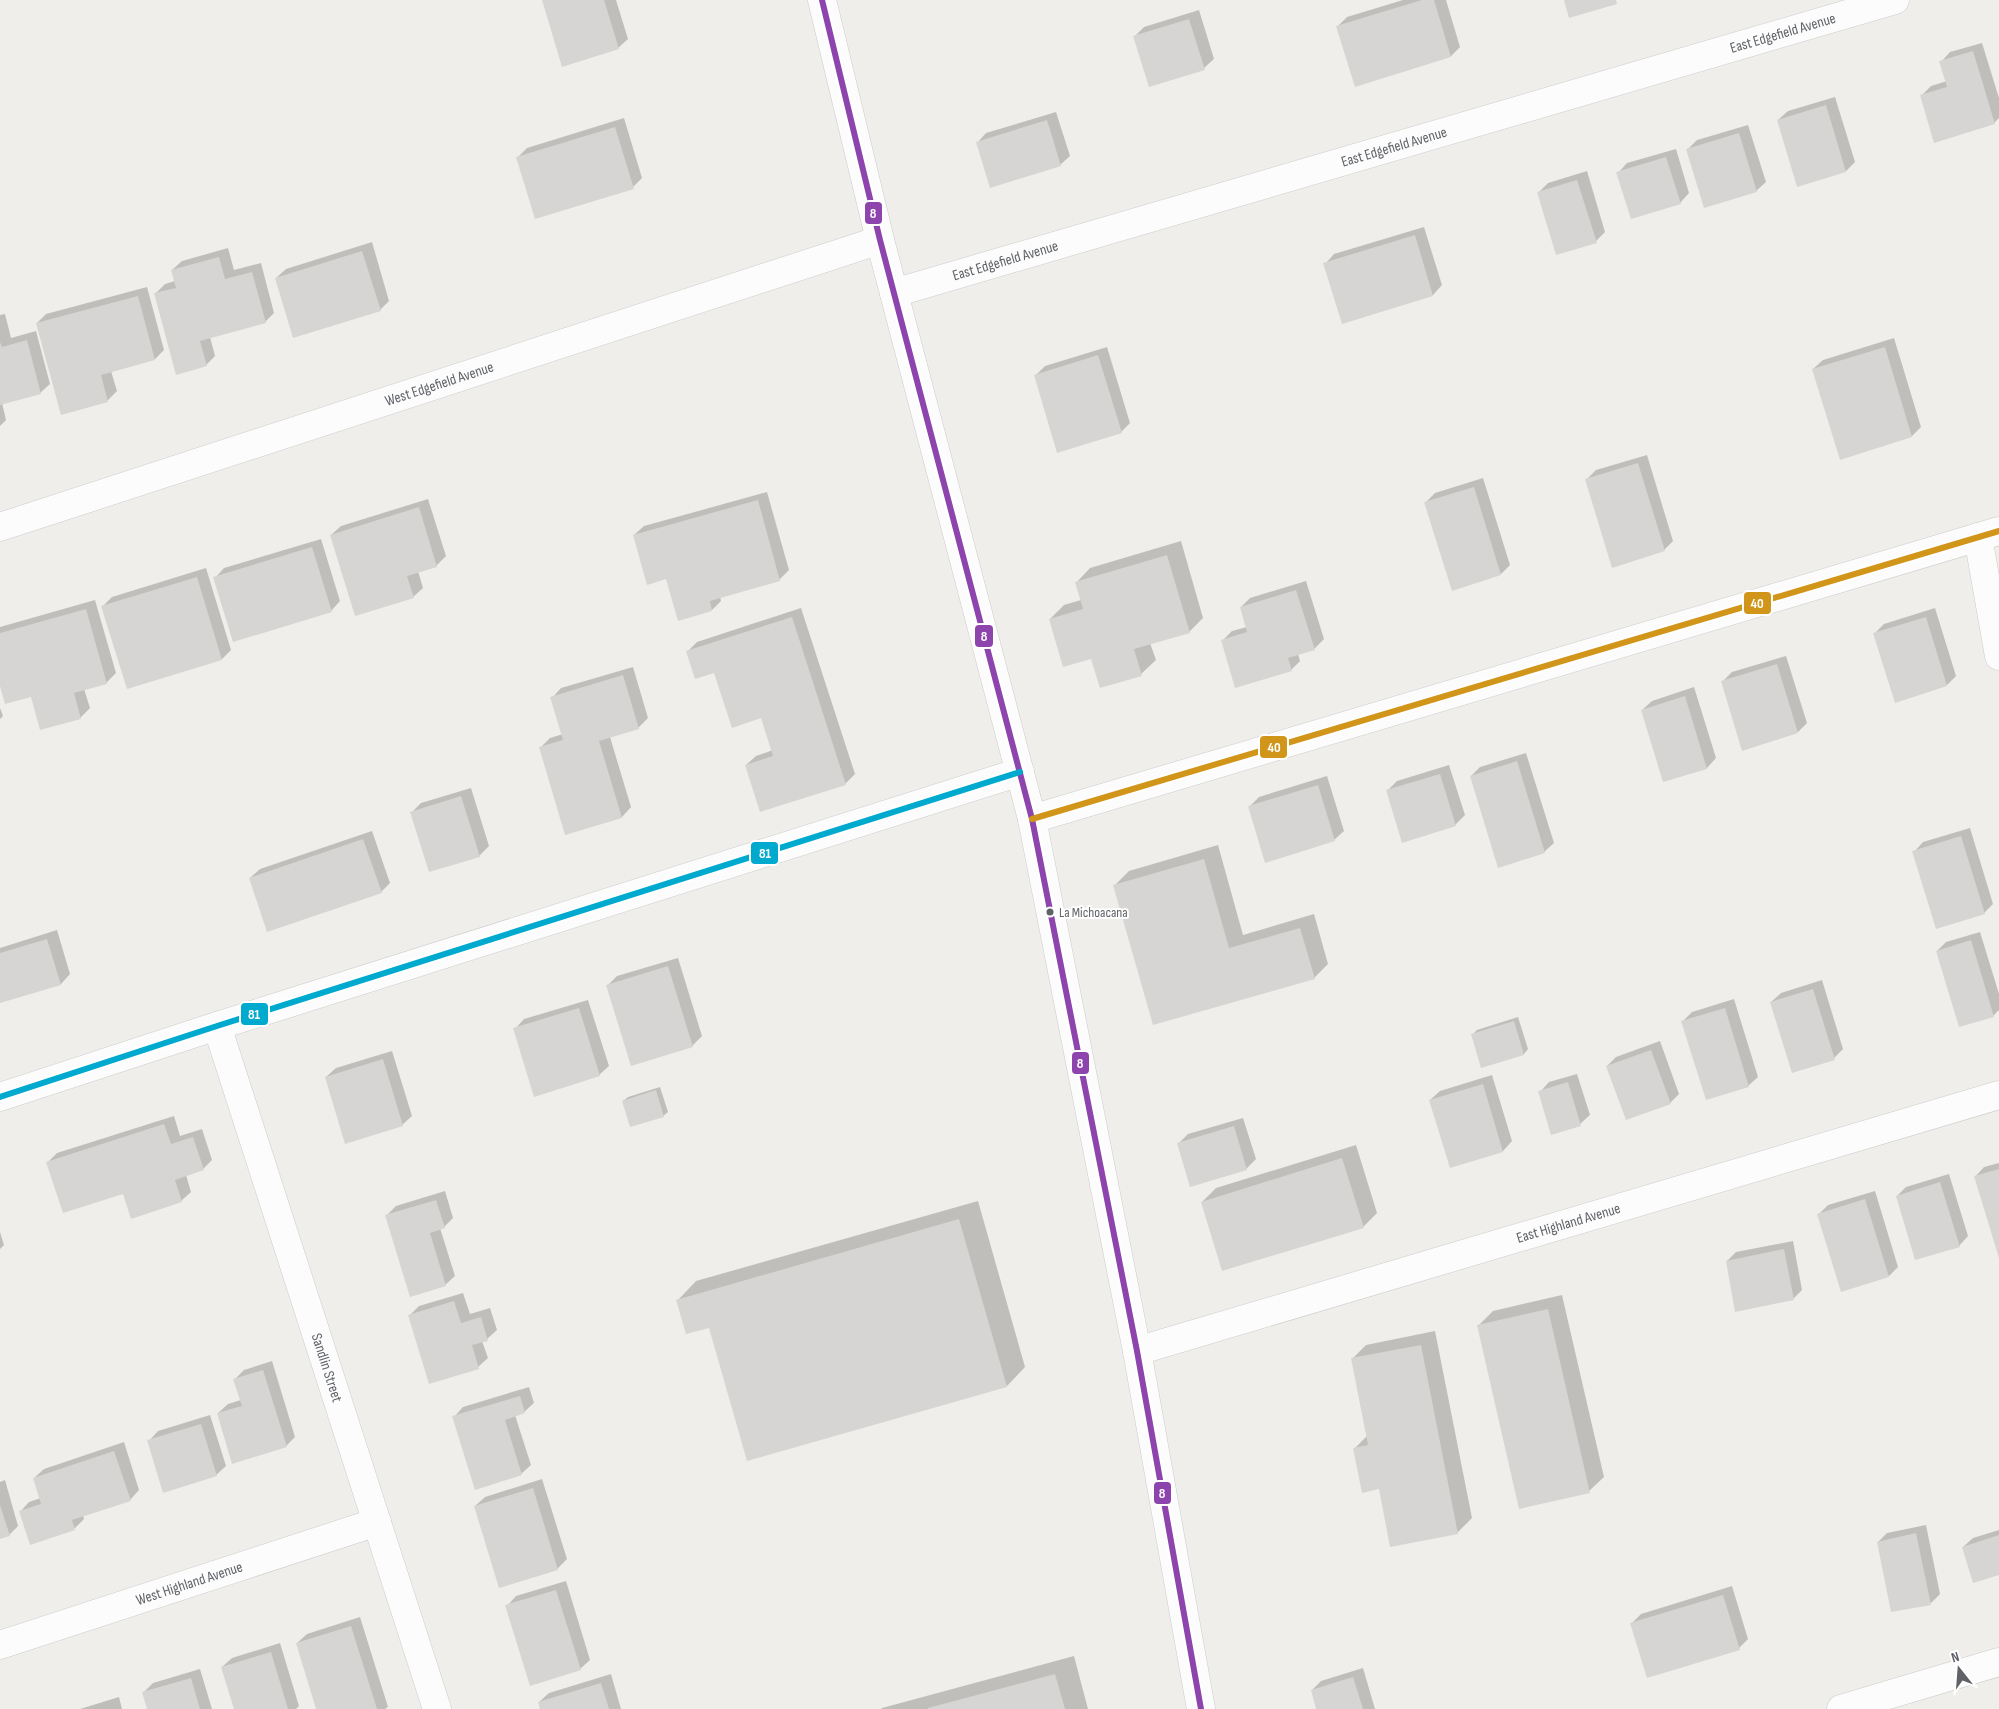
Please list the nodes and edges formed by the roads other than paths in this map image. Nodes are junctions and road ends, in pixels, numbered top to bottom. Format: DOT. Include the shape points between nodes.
graph roads {
  1 [pos="822,0"];
  2 [pos="1895,0"];
  3 [pos="880,240"];
  4 [pos="894,293"];
  5 [pos="0,527"];
  6 [pos="1988,534"];
  7 [pos="1999,656"];
  8 [pos="1020,772"];
  9 [pos="1032,819"];
  10 [pos="217,1026"];
  11 [pos="1999,1095"];
  12 [pos="0,1097"];
  13 [pos="1137,1351"];
  14 [pos="377,1522"];
  15 [pos="0,1645"];
  16 [pos="1999,1662"];
  17 [pos="437,1709"];
  18 [pos="1202,1709"];
  19 [pos="1841,1709"];
  1 -- 3 [label="street"];
  2 -- 4 [label="street, East Edgefield Avenue"];
  3 -- 4 [label="street"];
  3 -- 5 [label="street, West Edgefield Avenue"];
  4 -- 8 [label="street"];
  6 -- 7 [label="street"];
  6 -- 9 [label="street"];
  8 -- 9 [label="street"];
  8 -- 10 [label="street"];
  9 -- 13 [label="street"];
  10 -- 12 [label="street"];
  10 -- 14 [label="street, Sandlin Street"];
  11 -- 13 [label="street, East Highland Avenue"];
  13 -- 18 [label="street"];
  14 -- 15 [label="street, West Highland Avenue"];
  14 -- 17 [label="street, Sandlin Street"];
  16 -- 19 [label="street"];
}
